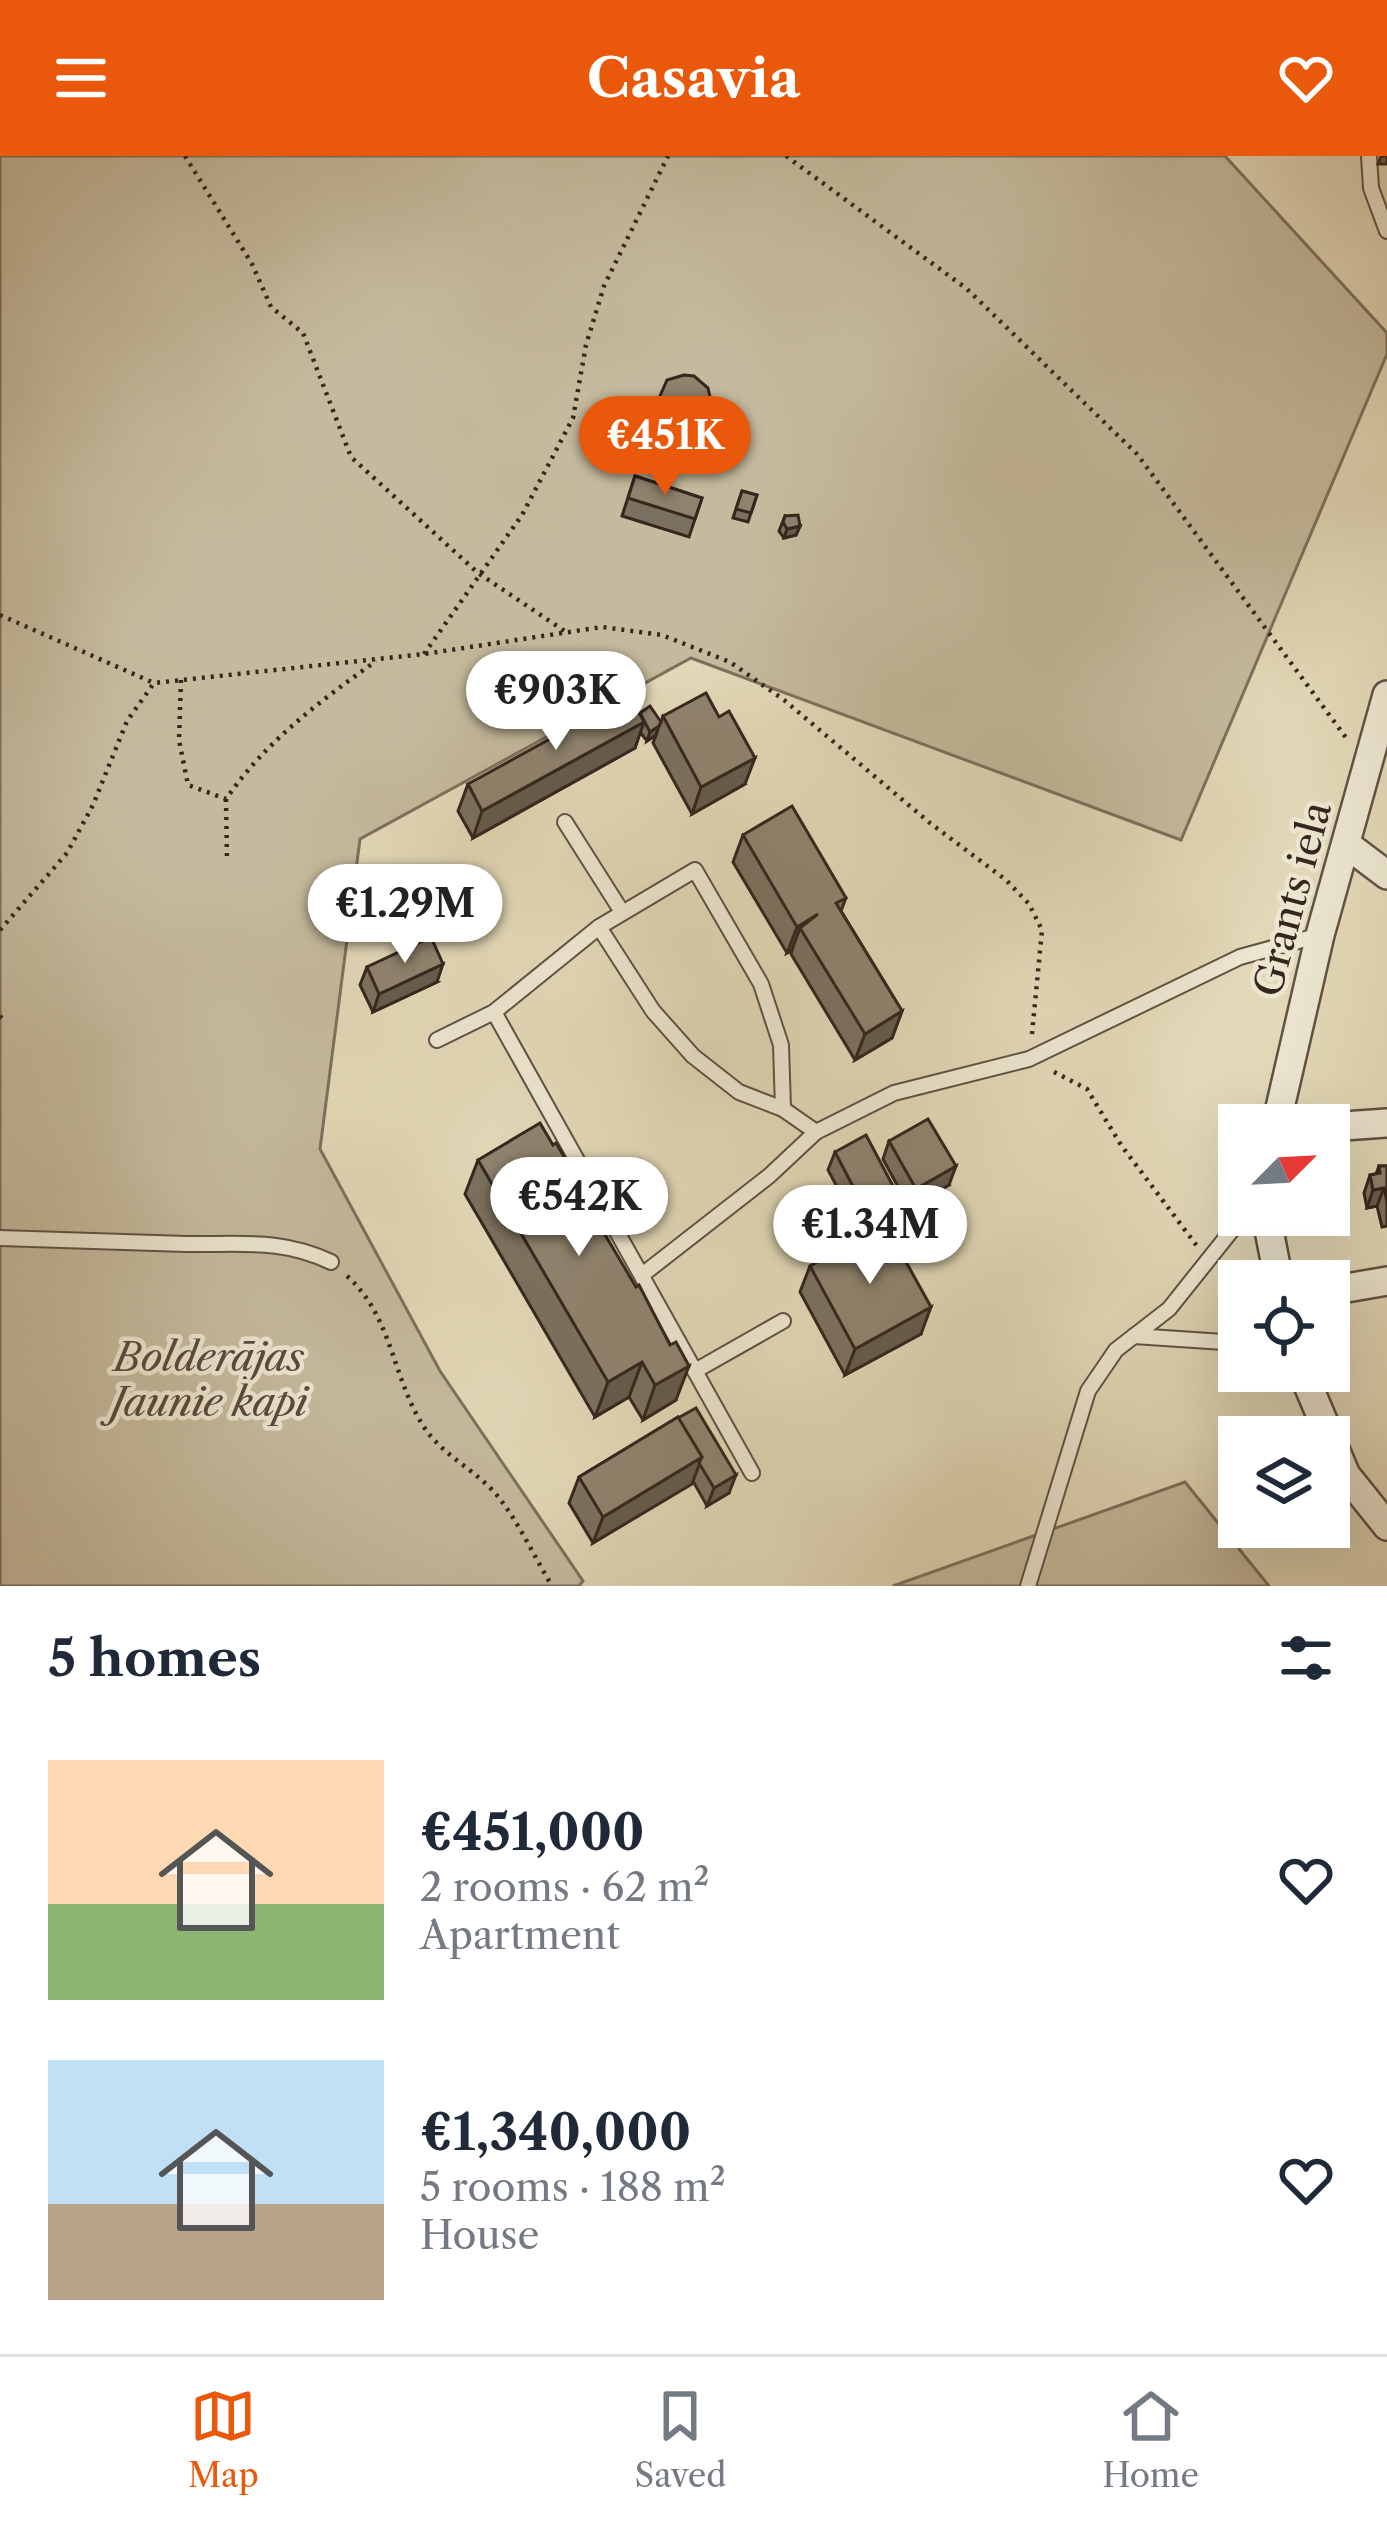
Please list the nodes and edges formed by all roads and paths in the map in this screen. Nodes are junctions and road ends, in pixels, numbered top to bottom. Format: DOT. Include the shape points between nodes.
graph roads {
  1 [pos="185,156"];
  2 [pos="668,156"];
  3 [pos="786,156"];
  4 [pos="1369,156"];
  5 [pos="1386,233"];
  6 [pos="478,573"];
  7 [pos="0,616"];
  8 [pos="569,634"];
  9 [pos="424,654"];
  10 [pos="381,658"];
  11 [pos="181,680"];
  12 [pos="154,683"];
  13 [pos="1387,695"];
  14 [pos="1368,767"];
  15 [pos="226,799"];
  16 [pos="565,822"];
  17 [pos="1346,844"];
  18 [pos="227,860"];
  19 [pos="1387,875"];
  20 [pos="622,912"];
  21 [pos="599,926"];
  22 [pos="0,930"];
  23 [pos="1320,935"];
  24 [pos="494,1012"];
  25 [pos="437,1040"];
  26 [pos="1029,1059"];
  27 [pos="1281,1104"];
  28 [pos="782,1109"];
  29 [pos="1387,1123"];
  30 [pos="1350,1126"];
  31 [pos="816,1132"];
  32 [pos="1228,1236"];
  33 [pos="0,1238"];
  34 [pos="1208,1261"];
  35 [pos="332,1262"];
  36 [pos="642,1275"];
  37 [pos="1387,1281"];
  38 [pos="1350,1287"];
  39 [pos="783,1321"];
  40 [pos="1134,1336"];
  41 [pos="1218,1342"];
  42 [pos="695,1371"];
  43 [pos="1311,1392"];
  44 [pos="752,1473"];
  45 [pos="1387,1526"];
  46 [pos="552,1586"];
  47 [pos="1028,1586"];
  1 -- 6 [label="path" via="271,307 303,333 351,457"];
  2 -- 6 [label="path" via="604,286 573,418 522,515"];
  3 -- 14 [label="path" via="967,289 1137,454"];
  4 -- 5 [label="lane"];
  6 -- 8 [label="path"];
  6 -- 9 [label="path"];
  7 -- 12 [label="path"];
  8 -- 9 [label="path"];
  8 -- 26 [label="path" via="602,627 662,635 730,662 1006,880 1042,929"];
  9 -- 10 [label="path"];
  10 -- 11 [label="path"];
  10 -- 15 [label="path" via="308,710"];
  11 -- 12 [label="path"];
  11 -- 15 [label="path" via="178,740 188,785"];
  12 -- 22 [label="path" via="127,721 67,853"];
  13 -- 14 [label="street, Grants iela"];
  14 -- 17 [label="street, Grants iela"];
  15 -- 18 [label="path"];
  16 -- 20 [label="lane"];
  17 -- 19 [label="street"];
  17 -- 23 [label="street, Grants iela"];
  20 -- 21 [label="lane"];
  20 -- 28 [label="lane" via="695,870 760,984 781,1045"];
  21 -- 24 [label="lane"];
  21 -- 28 [label="lane" via="652,1012 693,1056 740,1092"];
  23 -- 26 [label="lane" via="1240,957"];
  23 -- 27 [label="street, Grants iela"];
  24 -- 25 [label="lane"];
  24 -- 36 [label="lane"];
  26 -- 31 [label="lane" via="893,1093"];
  26 -- 34 [label="path" via="1087,1089"];
  28 -- 31 [label="lane"];
  29 -- 30 [label="street"];
  31 -- 36 [label="lane"];
  32 -- 34 [label="lane"];
  33 -- 35 [label="lane" via="267,1242"];
  34 -- 40 [label="lane"];
  35 -- 46 [label="path" via="363,1290 381,1322 429,1435 500,1499"];
  36 -- 42 [label="lane"];
  37 -- 38 [label="street"];
  39 -- 42 [label="lane"];
  40 -- 41 [label="lane"];
  40 -- 47 [label="lane" via="1088,1390"];
  42 -- 44 [label="lane"];
  43 -- 45 [label="street" via="1346,1475"];
}
